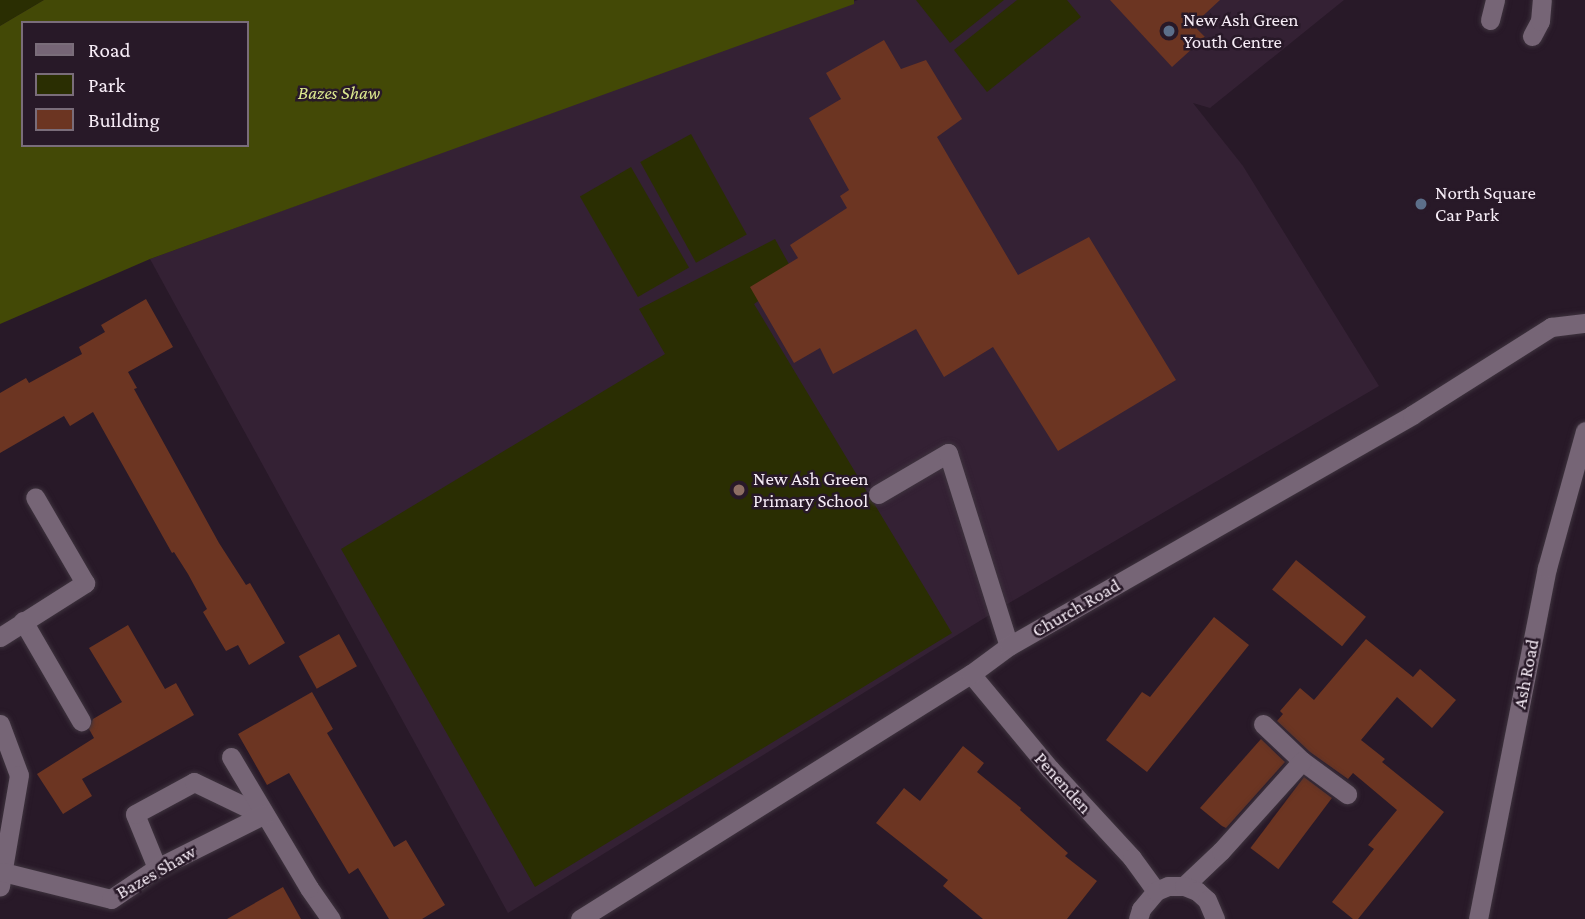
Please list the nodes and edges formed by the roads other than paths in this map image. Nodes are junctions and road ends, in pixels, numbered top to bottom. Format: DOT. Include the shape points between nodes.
graph roads {
  1 [pos="1542,0"];
  2 [pos="1531,36"];
  3 [pos="1585,323"];
  4 [pos="1585,431"];
  5 [pos="877,494"];
  6 [pos="35,497"];
  7 [pos="23,621"];
  8 [pos="0,636"];
  9 [pos="1009,646"];
  10 [pos="971,674"];
  11 [pos="81,721"];
  12 [pos="0,724"];
  13 [pos="1263,724"];
  14 [pos="231,757"];
  15 [pos="1301,761"];
  16 [pos="1347,794"];
  17 [pos="263,815"];
  18 [pos="157,868"];
  19 [pos="2,879"];
  20 [pos="1184,886"];
  21 [pos="1156,891"];
  22 [pos="331,919"];
  23 [pos="580,919"];
  24 [pos="1138,919"];
  25 [pos="1215,919"];
  26 [pos="1478,919"];
  1 -- 2 [label="street" via="1540,21"];
  3 -- 9 [label="street, Church Road" via="1551,327 1412,415"];
  4 -- 26 [label="street, Ash Road" via="1547,568"];
  5 -- 9 [label="street" via="947,453"];
  6 -- 7 [label="street" via="85,583"];
  7 -- 8 [label="street"];
  7 -- 11 [label="street"];
  9 -- 10 [label="street, Church Road"];
  10 -- 21 [label="street, Penenden"];
  10 -- 23 [label="street, Church Road"];
  12 -- 19 [label="street, Bazes Shaw" via="19,775"];
  13 -- 15 [label="street"];
  14 -- 17 [label="street"];
  15 -- 16 [label="street"];
  15 -- 20 [label="street"];
  17 -- 18 [label="street, Bazes Shaw"];
  17 -- 18 [label="street" via="194,782 135,814"];
  17 -- 22 [label="street"];
  18 -- 19 [label="street, Bazes Shaw" via="111,899"];
  20 -- 21 [label="street"];
  20 -- 25 [label="street" via="1208,900"];
  21 -- 24 [label="street" via="1140,909"];
}
